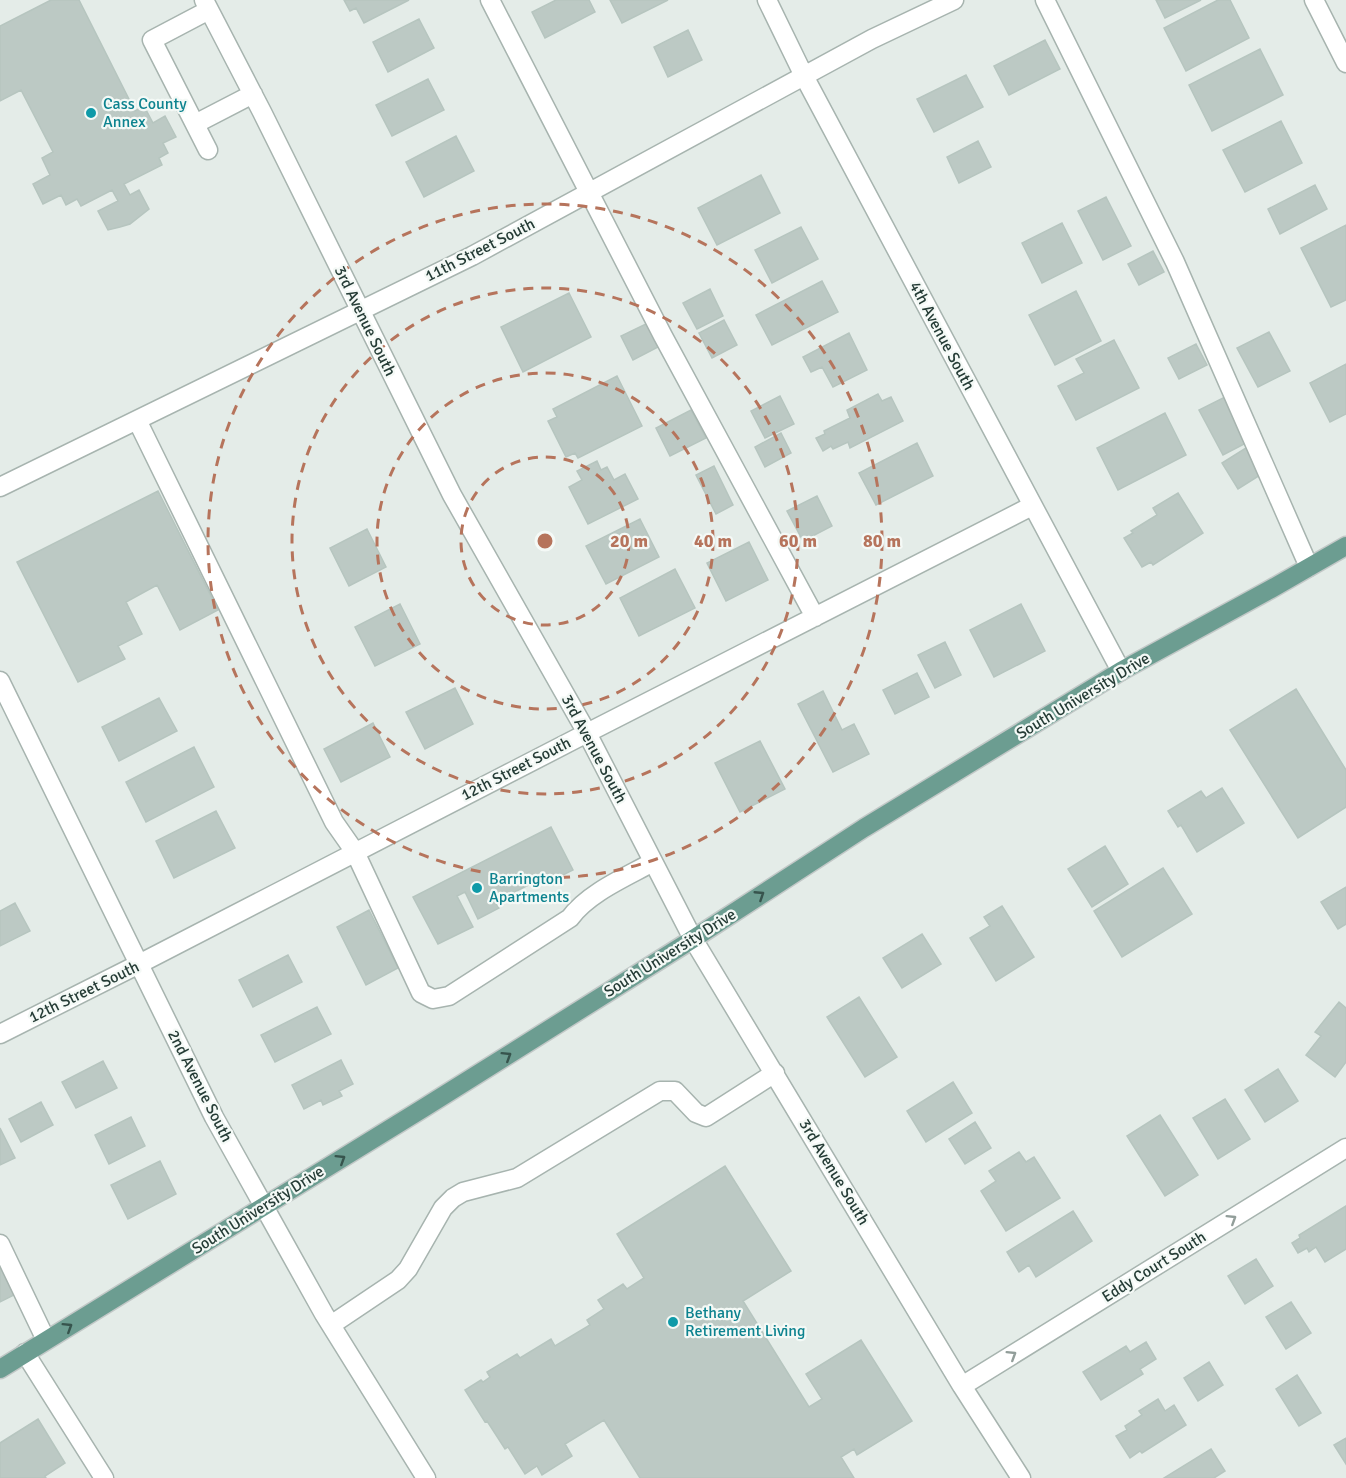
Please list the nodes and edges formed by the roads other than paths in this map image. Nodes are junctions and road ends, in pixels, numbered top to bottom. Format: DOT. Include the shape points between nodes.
graph roads {
  1 [pos="490,0"];
  2 [pos="767,0"];
  3 [pos="954,0"];
  4 [pos="1045,0"];
  5 [pos="1314,0"];
  6 [pos="207,5"];
  7 [pos="1346,63"];
  8 [pos="804,76"];
  9 [pos="253,94"];
  10 [pos="195,124"];
  11 [pos="208,150"];
  12 [pos="589,192"];
  13 [pos="360,311"];
  14 [pos="137,420"];
  15 [pos="0,487"];
  16 [pos="1032,506"];
  17 [pos="1346,546"];
  18 [pos="1309,567"];
  19 [pos="815,617"];
  20 [pos="1121,671"];
  21 [pos="0,681"];
  22 [pos="587,732"];
  23 [pos="355,852"];
  24 [pos="653,862"];
  25 [pos="693,939"];
  26 [pos="139,964"];
  27 [pos="0,1034"];
  28 [pos="775,1073"];
  29 [pos="1346,1148"];
  30 [pos="264,1206"];
  31 [pos="0,1244"];
  32 [pos="331,1326"];
  33 [pos="46,1340"];
  34 [pos="25,1353"];
  35 [pos="0,1369"];
  36 [pos="962,1386"];
  37 [pos="104,1478"];
  38 [pos="426,1478"];
  39 [pos="1021,1478"];
  1 -- 12 [label="street"];
  2 -- 8 [label="street, 4th Avenue South"];
  3 -- 8 [label="street, 11th Street South"];
  4 -- 18 [label="street" via="1175,262"];
  5 -- 7 [label="street"];
  6 -- 9 [label="street, 3rd Avenue South"];
  6 -- 10 [label="street" via="152,40"];
  8 -- 12 [label="street, 11th Street South"];
  8 -- 16 [label="street, 4th Avenue South"];
  9 -- 10 [label="street"];
  9 -- 13 [label="street, 3rd Avenue South"];
  10 -- 11 [label="street"];
  12 -- 13 [label="street, 11th Street South"];
  12 -- 19 [label="street"];
  13 -- 14 [label="street, 11th Street South"];
  13 -- 22 [label="street, 3rd Avenue South" via="452,495"];
  14 -- 15 [label="street, 11th Street South"];
  14 -- 23 [label="street" via="334,822"];
  16 -- 19 [label="street, 12th Street South"];
  16 -- 20 [label="street, 4th Avenue South"];
  17 -- 18 [label="main road, South University Drive"];
  18 -- 20 [label="main road, South University Drive"];
  19 -- 22 [label="street, 12th Street South"];
  25 -- 20 [label="main road, South University Drive, one-way" via="864,828"];
  21 -- 26 [label="street, 2nd Avenue South"];
  22 -- 23 [label="street, 12th Street South"];
  22 -- 24 [label="street, 3rd Avenue South"];
  23 -- 24 [label="street" via="421,993 433,999 449,996 570,918 597,894"];
  23 -- 26 [label="street, 12th Street South"];
  24 -- 25 [label="street, 3rd Avenue South"];
  25 -- 28 [label="street, 3rd Avenue South"];
  30 -- 25 [label="main road, South University Drive, one-way"];
  26 -- 27 [label="street, 12th Street South"];
  26 -- 30 [label="street, 2nd Avenue South" via="214,1117"];
  28 -- 32 [label="street" via="706,1116 696,1113 675,1091 660,1091 517,1178 463,1192 443,1208 398,1280"];
  28 -- 36 [label="street, 3rd Avenue South"];
  36 -- 29 [label="street, Eddy Court South, one-way"];
  30 -- 32 [label="street, 2nd Avenue South"];
  33 -- 30 [label="main road, South University Drive, one-way"];
  31 -- 33 [label="street"];
  32 -- 38 [label="street, 2nd Avenue South"];
  33 -- 34 [label="main road, South University Drive"];
  34 -- 35 [label="main road, South University Drive"];
  34 -- 37 [label="street"];
  36 -- 39 [label="street, 3rd Avenue South"];
}
